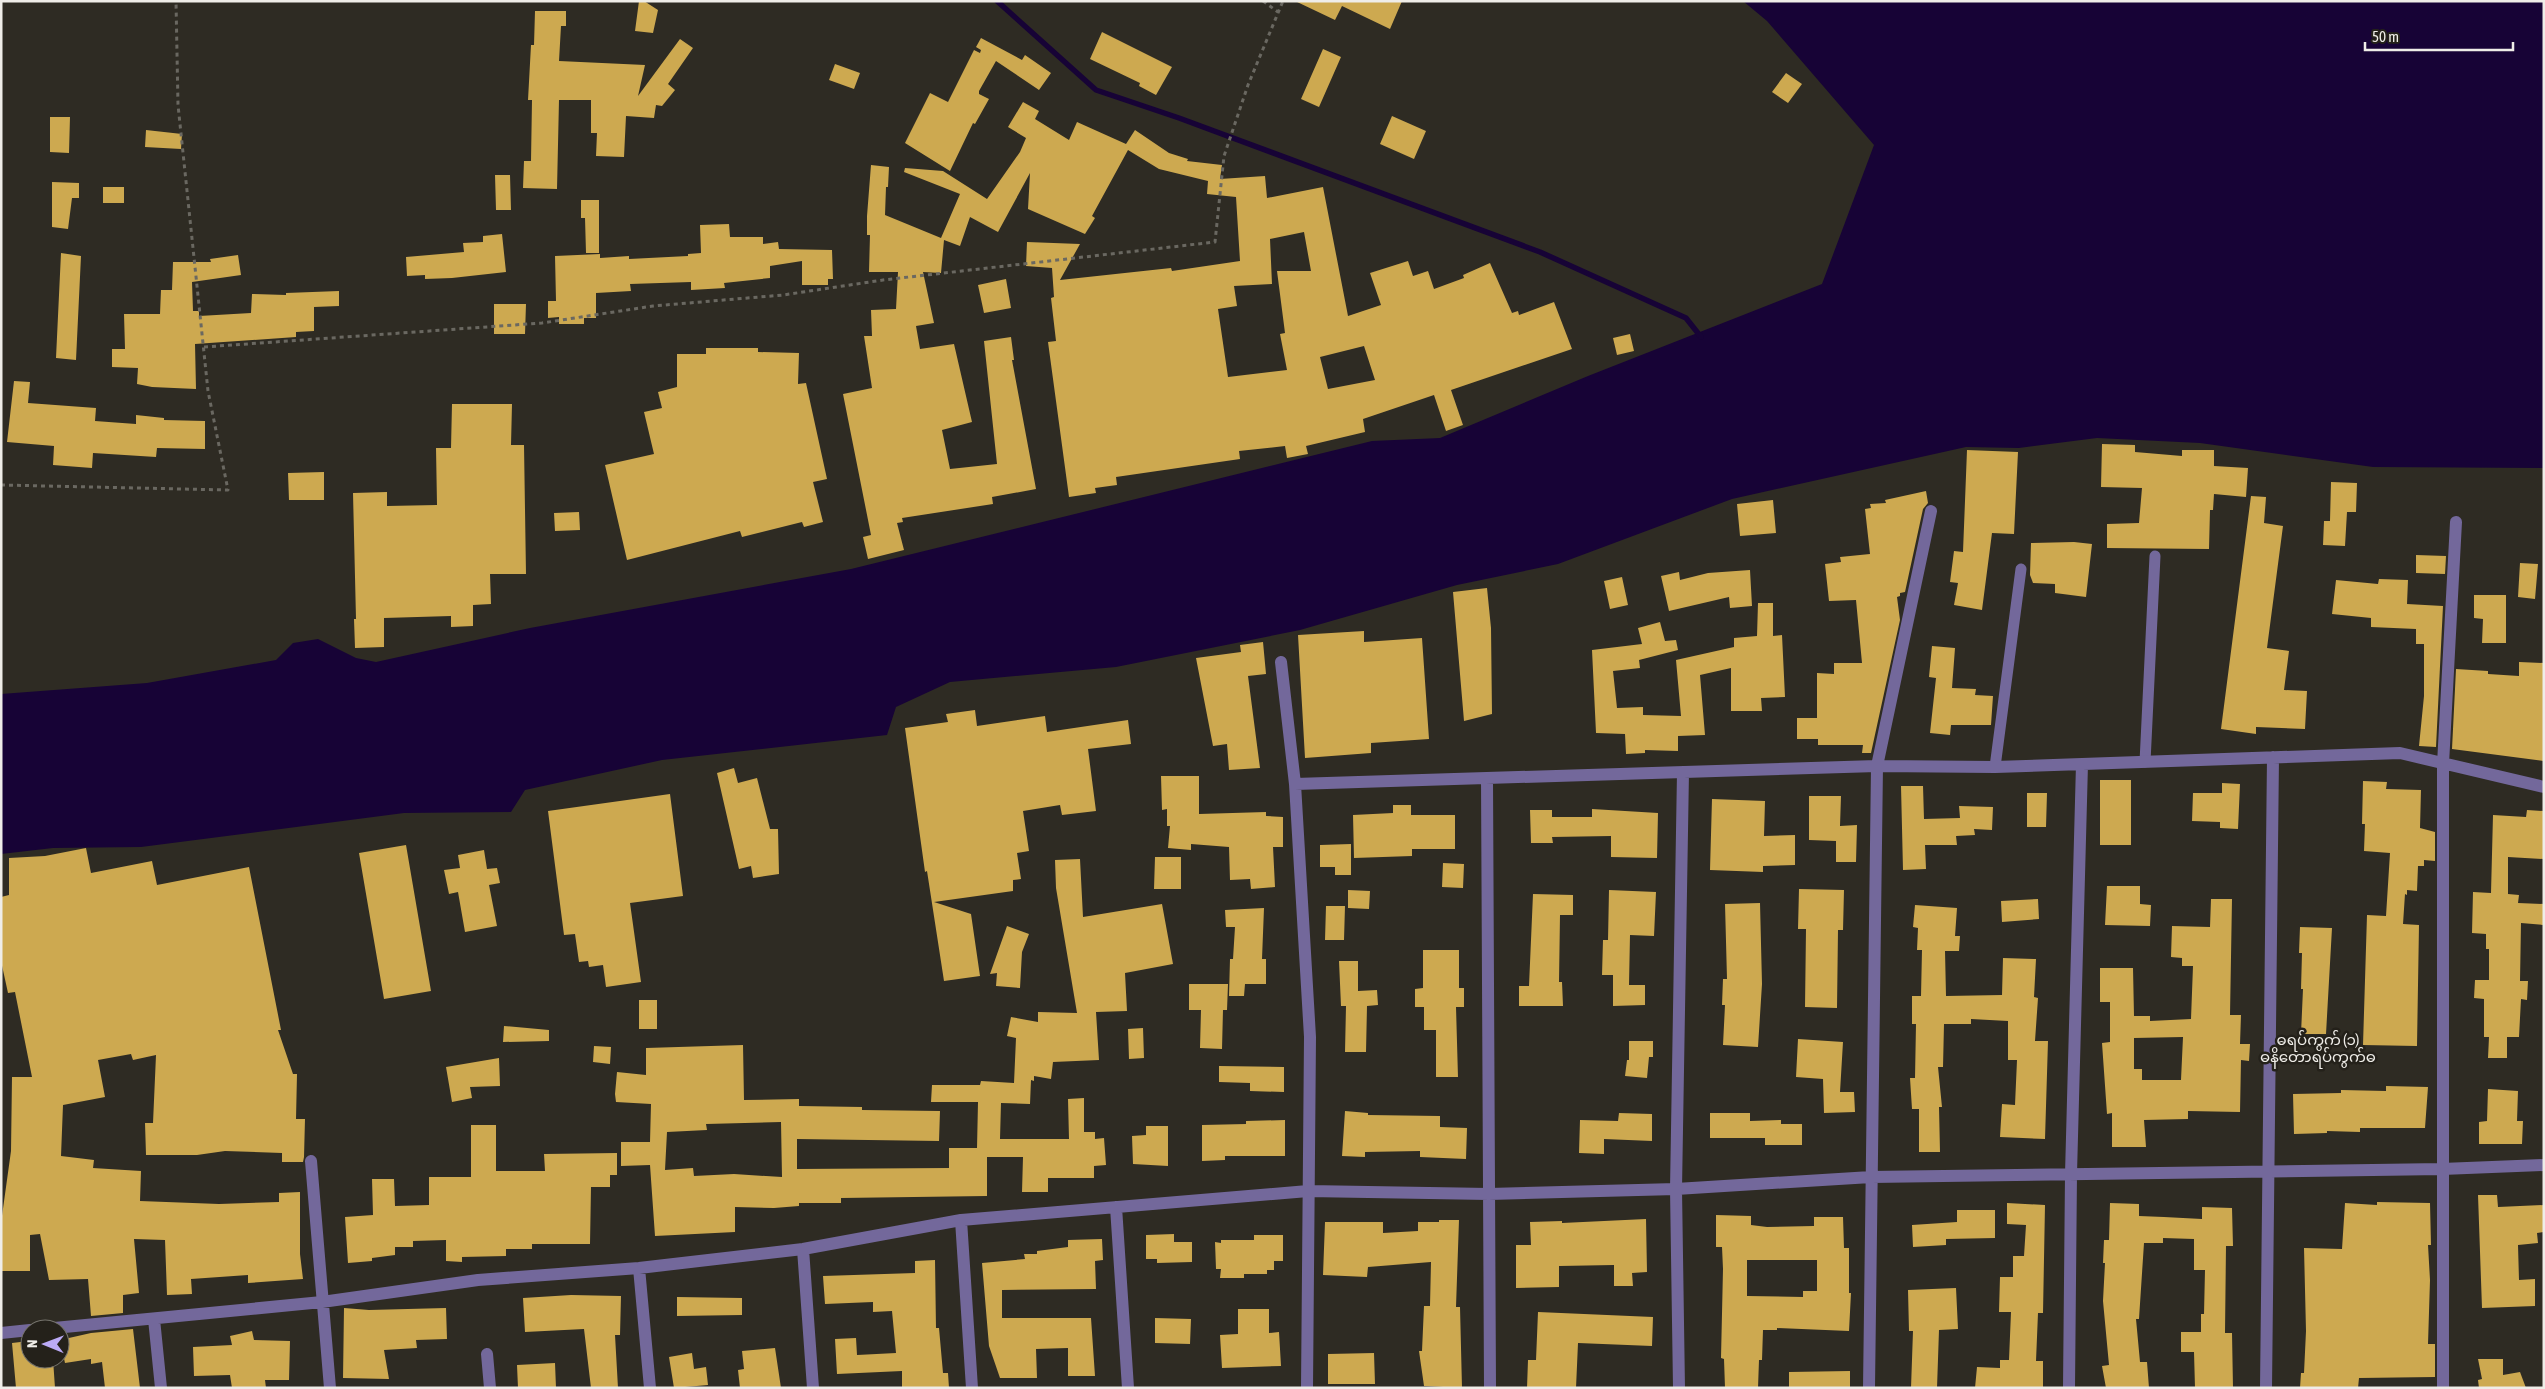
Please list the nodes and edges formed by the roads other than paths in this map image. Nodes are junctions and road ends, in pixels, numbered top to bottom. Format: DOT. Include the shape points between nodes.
graph roads {
  1 [pos="1931,510"];
  2 [pos="2456,522"];
  3 [pos="2155,556"];
  4 [pos="2021,569"];
  5 [pos="1281,662"];
  6 [pos="2274,758"];
  7 [pos="2145,762"];
  8 [pos="2082,764"];
  9 [pos="2443,764"];
  10 [pos="1877,766"];
  11 [pos="1995,767"];
  12 [pos="1683,772"];
  13 [pos="1487,780"];
  14 [pos="1295,784"];
  15 [pos="2544,787"];
  16 [pos="311,1161"];
  17 [pos="2544,1165"];
  18 [pos="2442,1169"];
  19 [pos="2269,1170"];
  20 [pos="2071,1174"];
  21 [pos="1871,1177"];
  22 [pos="1676,1189"];
  23 [pos="1308,1191"];
  24 [pos="1490,1194"];
  25 [pos="1116,1207"];
  26 [pos="960,1220"];
  27 [pos="802,1249"];
  28 [pos="640,1268"];
  29 [pos="322,1302"];
  30 [pos="154,1319"];
  31 [pos="70,1327"];
  32 [pos="20,1331"];
  33 [pos="1,1333"];
  34 [pos="487,1354"];
  35 [pos="161,1388"];
  36 [pos="330,1388"];
  37 [pos="490,1388"];
  38 [pos="650,1388"];
  39 [pos="813,1388"];
  40 [pos="972,1388"];
  41 [pos="1128,1388"];
  42 [pos="1307,1388"];
  43 [pos="1490,1388"];
  44 [pos="1679,1388"];
  45 [pos="1869,1388"];
  46 [pos="2069,1388"];
  47 [pos="2266,1388"];
  48 [pos="2443,1388"];
  1 -- 10 [label="street"];
  2 -- 9 [label="street"];
  3 -- 7 [label="lane"];
  4 -- 11 [label="lane"];
  5 -- 14 [label="street"];
  6 -- 7 [label="street"];
  6 -- 9 [label="street" via="2400,753"];
  6 -- 19 [label="street"];
  7 -- 8 [label="street"];
  8 -- 11 [label="street"];
  8 -- 20 [label="street"];
  9 -- 15 [label="street"];
  9 -- 18 [label="street"];
  10 -- 11 [label="street"];
  10 -- 12 [label="street"];
  10 -- 21 [label="street"];
  12 -- 13 [label="street"];
  12 -- 22 [label="street"];
  13 -- 14 [label="street"];
  13 -- 24 [label="street"];
  14 -- 23 [label="street" via="1310,1037"];
  16 -- 29 [label="street"];
  17 -- 18 [label="street"];
  18 -- 19 [label="street"];
  18 -- 48 [label="street"];
  19 -- 20 [label="street"];
  19 -- 47 [label="street"];
  20 -- 21 [label="street"];
  20 -- 46 [label="street"];
  21 -- 22 [label="street"];
  21 -- 45 [label="street"];
  22 -- 24 [label="street"];
  22 -- 44 [label="street"];
  23 -- 24 [label="street"];
  23 -- 25 [label="street"];
  23 -- 42 [label="street"];
  24 -- 43 [label="street"];
  25 -- 26 [label="street"];
  25 -- 41 [label="street"];
  26 -- 27 [label="street"];
  26 -- 40 [label="street"];
  27 -- 28 [label="street"];
  27 -- 39 [label="street"];
  28 -- 29 [label="street" via="478,1280"];
  28 -- 38 [label="street"];
  29 -- 30 [label="street"];
  29 -- 36 [label="street"];
  30 -- 31 [label="street"];
  30 -- 35 [label="street"];
  32 -- 33 [label="street"];
  34 -- 37 [label="street"];
}
